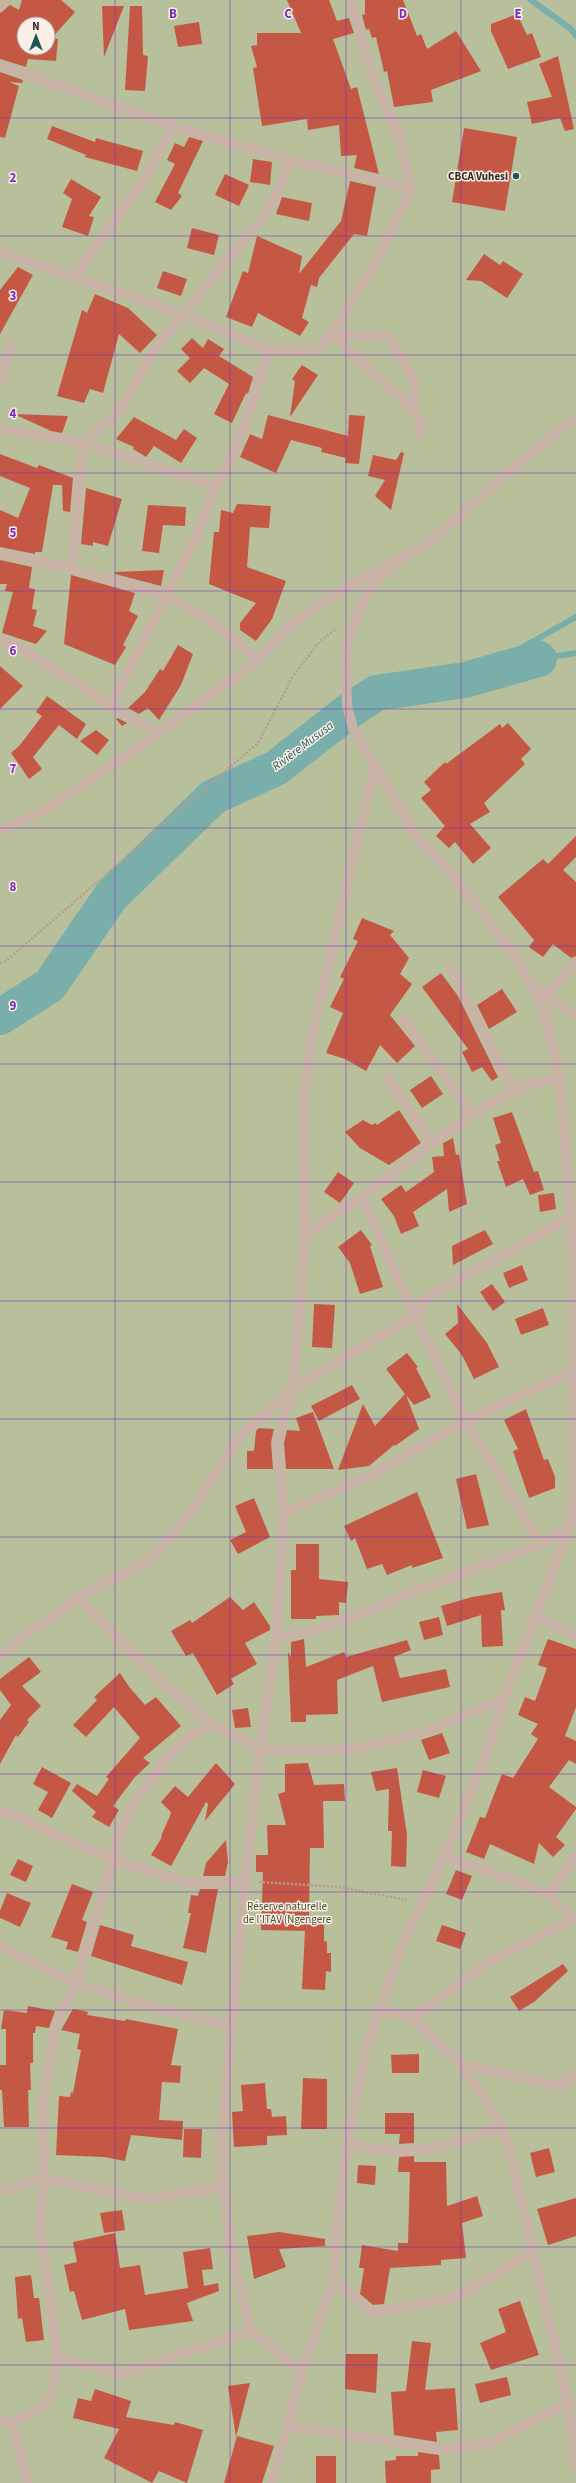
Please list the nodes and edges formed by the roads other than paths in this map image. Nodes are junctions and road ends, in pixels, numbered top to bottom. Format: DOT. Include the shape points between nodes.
graph roads {
  1 [pos="5,0"];
  2 [pos="351,0"];
  3 [pos="0,7"];
  4 [pos="0,65"];
  5 [pos="173,126"];
  6 [pos="290,160"];
  7 [pos="411,188"];
  8 [pos="0,252"];
  9 [pos="74,277"];
  10 [pos="185,315"];
  11 [pos="332,334"];
  12 [pos="11,346"];
  13 [pos="269,350"];
  14 [pos="0,381"];
  15 [pos="414,410"];
  16 [pos="576,417"];
  17 [pos="0,429"];
  18 [pos="418,434"];
  19 [pos="83,443"];
  20 [pos="216,486"];
  21 [pos="0,553"];
  22 [pos="407,556"];
  23 [pos="72,569"];
  24 [pos="167,595"];
  25 [pos="0,639"];
  26 [pos="258,660"];
  27 [pos="111,706"];
  28 [pos="159,734"];
  29 [pos="374,768"];
  30 [pos="0,831"];
  31 [pos="576,962"];
  32 [pos="450,967"];
  33 [pos="532,988"];
  34 [pos="545,996"];
  35 [pos="576,1016"];
  36 [pos="404,1019"];
  37 [pos="388,1078"];
  38 [pos="560,1079"];
  39 [pos="514,1092"];
  40 [pos="472,1116"];
  41 [pos="432,1143"];
  42 [pos="362,1197"];
  43 [pos="571,1217"];
  44 [pos="305,1235"];
  45 [pos="575,1297"];
  46 [pos="414,1316"];
  47 [pos="573,1371"];
  48 [pos="293,1388"];
  49 [pos="466,1421"];
  50 [pos="284,1513"];
  51 [pos="570,1525"];
  52 [pos="541,1544"];
  53 [pos="77,1597"];
  54 [pos="535,1616"];
  55 [pos="576,1636"];
  56 [pos="276,1639"];
  57 [pos="0,1656"];
  58 [pos="504,1699"];
  59 [pos="210,1724"];
  60 [pos="260,1750"];
  61 [pos="0,1811"];
  62 [pos="576,1856"];
  63 [pos="444,1857"];
  64 [pos="114,1860"];
  65 [pos="245,1882"];
  66 [pos="549,1894"];
  67 [pos="575,1919"];
  68 [pos="0,1946"];
  69 [pos="76,1983"];
  70 [pos="380,2010"];
  71 [pos="412,2018"];
  72 [pos="230,2026"];
  73 [pos="462,2065"];
  74 [pos="576,2075"];
  75 [pos="502,2127"];
  76 [pos="347,2142"];
  77 [pos="43,2179"];
  78 [pos="224,2187"];
  79 [pos="0,2191"];
  80 [pos="534,2251"];
  81 [pos="334,2279"];
  82 [pos="252,2331"];
  83 [pos="58,2358"];
  84 [pos="302,2371"];
  85 [pos="572,2403"];
  86 [pos="0,2422"];
  87 [pos="12,2422"];
  88 [pos="288,2426"];
  89 [pos="576,2468"];
  90 [pos="28,2483"];
  91 [pos="272,2483"];
  1 -- 3 [label="street"];
  2 -- 7 [label="street" via="372,74 399,135"];
  4 -- 5 [label="street"];
  5 -- 6 [label="street"];
  5 -- 9 [label="street" via="146,177"];
  6 -- 7 [label="street"];
  6 -- 10 [label="street" via="281,185 266,213"];
  7 -- 11 [label="street" via="378,258"];
  8 -- 9 [label="street"];
  9 -- 10 [label="street"];
  10 -- 13 [label="street"];
  10 -- 19 [label="street" via="154,350 121,410"];
  11 -- 13 [label="street" via="316,350"];
  11 -- 15 [label="street"];
  11 -- 15 [label="street" via="390,337 414,382"];
  12 -- 14 [label="street"];
  13 -- 20 [label="street" via="240,440"];
  15 -- 18 [label="street" via="422,426"];
  16 -- 22 [label="street" via="513,468 429,544"];
  17 -- 19 [label="street"];
  19 -- 20 [label="street"];
  19 -- 23 [label="street"];
  20 -- 24 [label="street" via="196,537"];
  21 -- 23 [label="street"];
  22 -- 26 [label="street" via="349,584 289,626"];
  22 -- 29 [label="street" via="371,585 348,642 347,706 353,728"];
  23 -- 24 [label="street"];
  24 -- 26 [label="street" via="217,626"];
  24 -- 27 [label="street"];
  25 -- 27 [label="street" via="22,649"];
  26 -- 28 [label="street"];
  27 -- 28 [label="street"];
  28 -- 30 [label="street" via="47,809"];
  29 -- 33 [label="street" via="416,837 450,871 517,958"];
  29 -- 44 [label="street" via="313,1032 304,1094"];
  31 -- 34 [label="street"];
  32 -- 39 [label="street"];
  33 -- 34 [label="street"];
  33 -- 38 [label="street" via="545,1013"];
  34 -- 35 [label="street"];
  36 -- 40 [label="street"];
  37 -- 41 [label="street"];
  38 -- 39 [label="street" via="531,1083"];
  38 -- 43 [label="street"];
  39 -- 40 [label="street"];
  40 -- 41 [label="street"];
  41 -- 42 [label="street"];
  42 -- 44 [label="street"];
  42 -- 46 [label="street"];
  43 -- 45 [label="street"];
  43 -- 46 [label="street" via="426,1298"];
  44 -- 48 [label="street"];
  45 -- 47 [label="street"];
  46 -- 48 [label="street"];
  46 -- 49 [label="street"];
  47 -- 49 [label="street"];
  47 -- 51 [label="street" via="574,1469"];
  48 -- 50 [label="street" via="277,1442"];
  48 -- 53 [label="street" via="238,1438 192,1511 148,1562"];
  49 -- 50 [label="street" via="373,1474"];
  49 -- 52 [label="street"];
  50 -- 56 [label="street"];
  51 -- 52 [label="street"];
  51 -- 54 [label="street"];
  52 -- 56 [label="street" via="320,1629"];
  53 -- 57 [label="street" via="61,1612 29,1632"];
  53 -- 59 [label="street" via="158,1680 185,1700"];
  54 -- 55 [label="street"];
  54 -- 58 [label="street"];
  56 -- 60 [label="street"];
  58 -- 60 [label="street" via="424,1732 366,1747 343,1750"];
  58 -- 63 [label="street" via="481,1768"];
  59 -- 60 [label="street"];
  59 -- 64 [label="street" via="189,1738 167,1758 140,1795 124,1822"];
  60 -- 65 [label="street"];
  61 -- 64 [label="street" via="17,1816"];
  62 -- 66 [label="street"];
  63 -- 66 [label="street"];
  63 -- 70 [label="street" via="401,1948"];
  64 -- 65 [label="street" via="188,1883"];
  64 -- 69 [label="street"];
  65 -- 72 [label="street"];
  66 -- 67 [label="street"];
  67 -- 71 [label="street" via="486,1964"];
  68 -- 69 [label="street"];
  69 -- 72 [label="street" via="147,2006"];
  69 -- 77 [label="street" via="56,2024 42,2104"];
  70 -- 71 [label="street"];
  70 -- 76 [label="street" via="366,2049"];
  71 -- 73 [label="street"];
  72 -- 78 [label="street" via="222,2131"];
  73 -- 74 [label="street" via="559,2086"];
  73 -- 75 [label="street"];
  75 -- 76 [label="street" via="458,2143 407,2152 365,2149"];
  75 -- 80 [label="street"];
  76 -- 81 [label="street" via="337,2223"];
  77 -- 78 [label="street" via="147,2199"];
  77 -- 79 [label="street"];
  77 -- 83 [label="street" via="40,2228"];
  78 -- 82 [label="street" via="230,2245"];
  80 -- 81 [label="street" via="457,2297 372,2313"];
  80 -- 85 [label="street"];
  81 -- 84 [label="street"];
  82 -- 83 [label="street" via="122,2374"];
  82 -- 84 [label="street"];
  83 -- 87 [label="street" via="50,2397 33,2413"];
  84 -- 88 [label="street"];
  85 -- 88 [label="street" via="486,2444 442,2449"];
  85 -- 89 [label="street"];
  86 -- 87 [label="street"];
  87 -- 90 [label="street"];
  88 -- 91 [label="street"];
}
